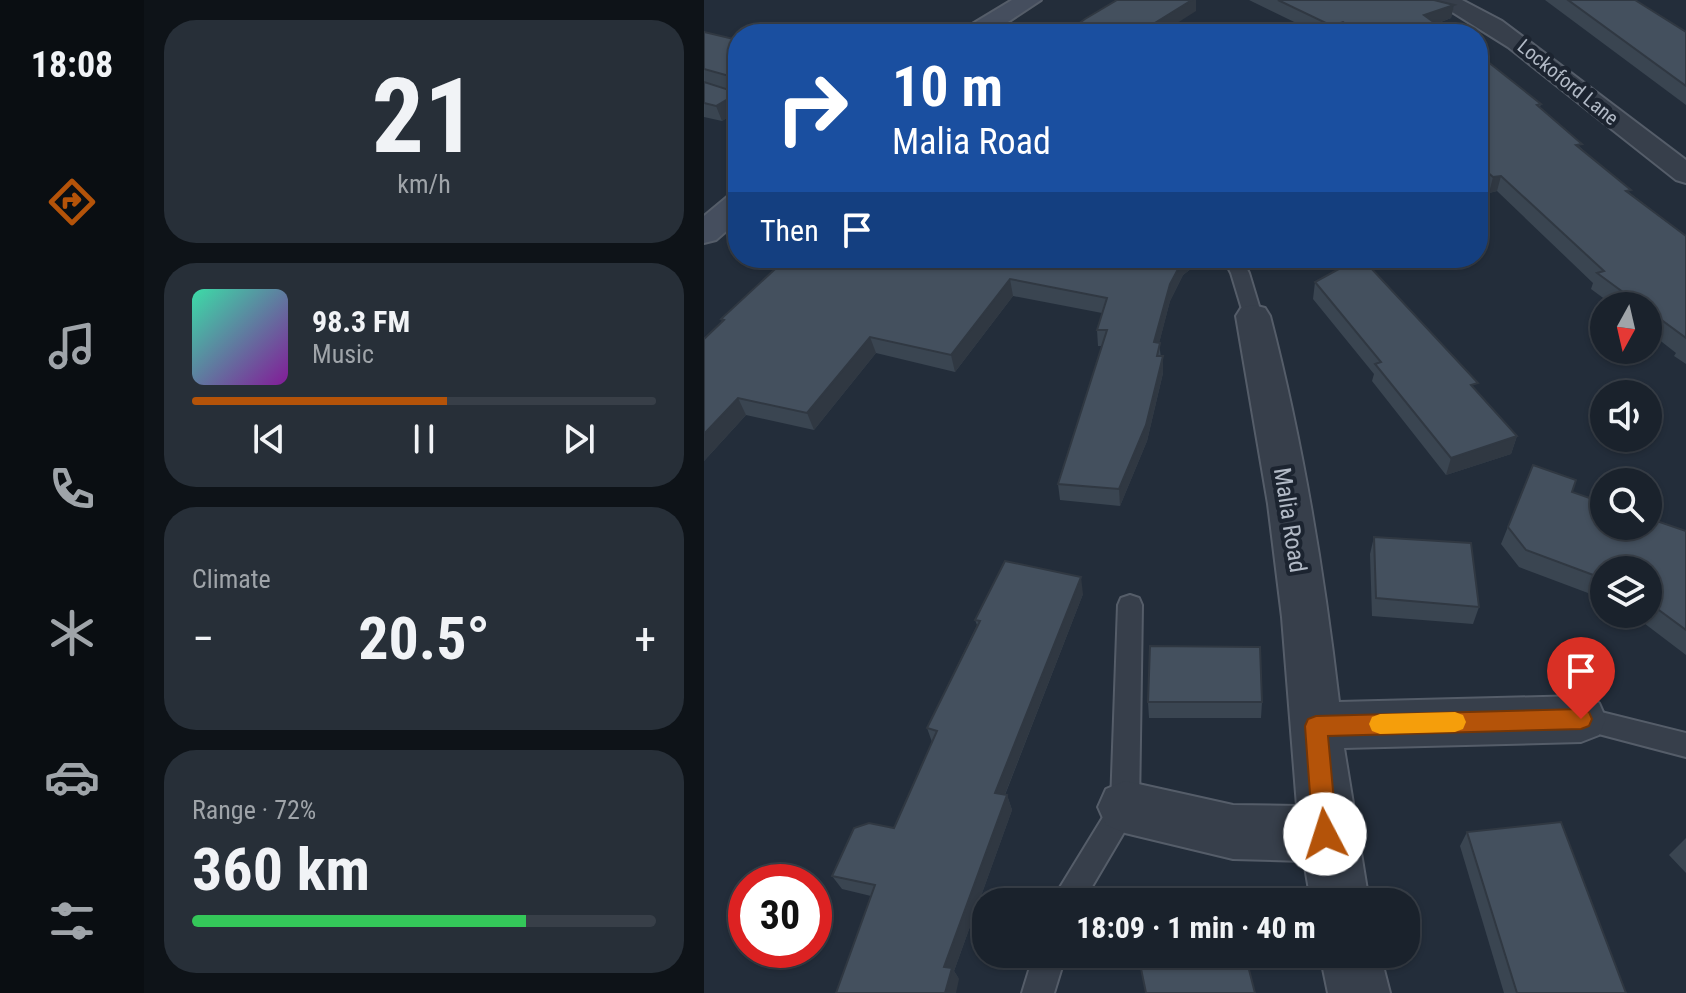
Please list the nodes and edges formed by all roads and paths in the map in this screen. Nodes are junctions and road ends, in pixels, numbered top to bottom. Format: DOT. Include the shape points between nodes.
graph roads {
  1 [pos="1029,0"];
  2 [pos="1444,0"];
  3 [pos="989,24"];
  4 [pos="1686,174"];
  5 [pos="728,213"];
  6 [pos="704,233"];
  7 [pos="1237,268"];
  8 [pos="1253,316"];
  9 [pos="1130,605"];
  10 [pos="1581,719"];
  11 [pos="1316,726"];
  12 [pos="1686,745"];
  13 [pos="1125,807"];
  14 [pos="1325,834"];
  15 [pos="1075,888"];
  16 [pos="1337,888"];
  17 [pos="1046,968"];
  18 [pos="1353,968"];
  19 [pos="1038,993"];
  20 [pos="1359,993"];
  1 -- 3 [label="main road"];
  2 -- 4 [label="street, Lockoford Lane" via="1494,25 1539,57"];
  5 -- 6 [label="main road"];
  7 -- 8 [label="lane"];
  8 -- 11 [label="street, Malia Road" via="1267,372"];
  9 -- 13 [label="lane"];
  10 -- 11 [label="street"];
  10 -- 12 [label="lane"];
  11 -- 14 [label="street, Malia Road"];
  13 -- 14 [label="street" via="1233,832"];
  13 -- 15 [label="lane"];
  14 -- 16 [label="street, Malia Road"];
  17 -- 19 [label="lane"];
  18 -- 20 [label="street"];
}
